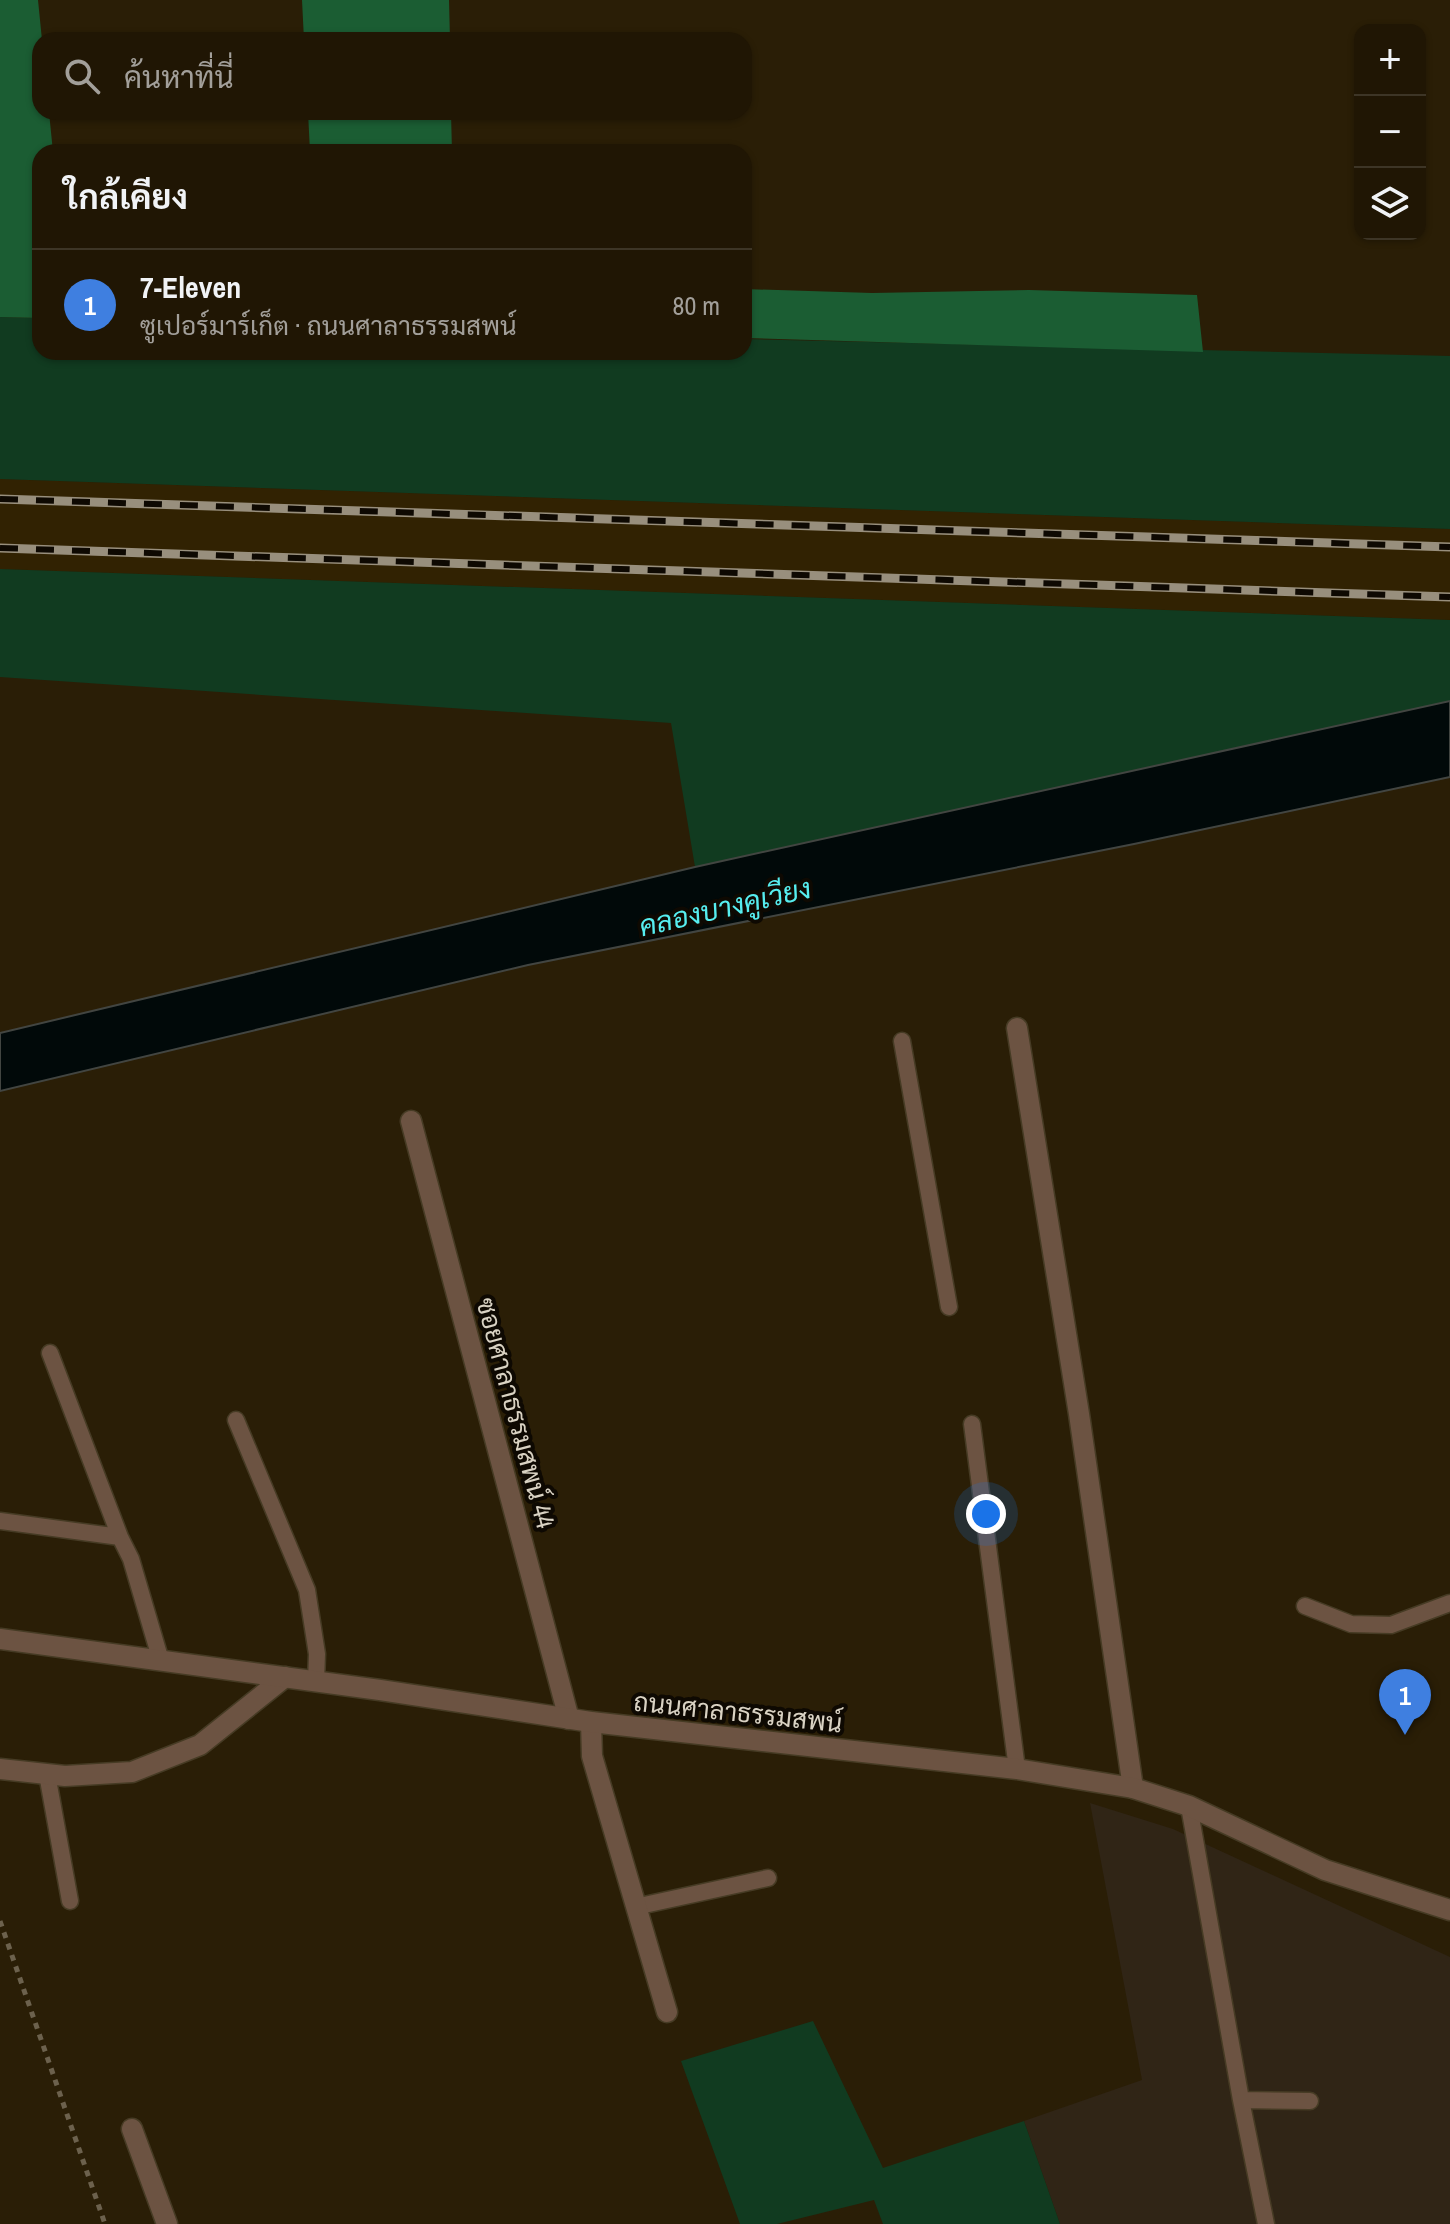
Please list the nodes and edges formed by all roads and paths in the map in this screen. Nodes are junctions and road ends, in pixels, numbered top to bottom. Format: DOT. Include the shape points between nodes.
graph roads {
  1 [pos="1017,1028"];
  2 [pos="902,1041"];
  3 [pos="411,1121"];
  4 [pos="949,1307"];
  5 [pos="50,1353"];
  6 [pos="236,1420"];
  7 [pos="972,1424"];
  8 [pos="0,1521"];
  9 [pos="120,1537"];
  10 [pos="1450,1603"];
  11 [pos="1305,1606"];
  12 [pos="0,1639"];
  13 [pos="161,1661"];
  14 [pos="285,1677"];
  15 [pos="316,1682"];
  16 [pos="569,1719"];
  17 [pos="591,1722"];
  18 [pos="0,1769"];
  19 [pos="1017,1769"];
  20 [pos="47,1774"];
  21 [pos="1133,1788"];
  22 [pos="1189,1806"];
  23 [pos="768,1878"];
  24 [pos="70,1901"];
  25 [pos="635,1907"];
  26 [pos="1450,1910"];
  27 [pos="0,1921"];
  28 [pos="667,2012"];
  29 [pos="1241,2100"];
  30 [pos="1310,2101"];
  31 [pos="132,2129"];
  32 [pos="105,2224"];
  33 [pos="167,2224"];
  34 [pos="1266,2224"];
  1 -- 21 [label="street"];
  2 -- 4 [label="lane"];
  3 -- 16 [label="street, ซอยศาลาธรรมสพน์ 44"];
  5 -- 9 [label="lane"];
  6 -- 15 [label="lane" via="307,1590"];
  7 -- 19 [label="lane"];
  8 -- 9 [label="lane"];
  9 -- 13 [label="lane"];
  10 -- 11 [label="lane" via="1391,1625 1351,1624"];
  12 -- 13 [label="street, ถนนศาลาธรรมสพน์"];
  13 -- 14 [label="street, ถนนศาลาธรรมสพน์"];
  14 -- 15 [label="street, ถนนศาลาธรรมสพน์"];
  14 -- 20 [label="street" via="200,1745 132,1772"];
  15 -- 16 [label="street, ถนนศาลาธรรมสพน์"];
  16 -- 17 [label="street, ถนนศาลาธรรมสพน์"];
  17 -- 19 [label="street, ถนนศาลาธรรมสพน์"];
  17 -- 25 [label="street" via="592,1756"];
  18 -- 20 [label="street"];
  19 -- 21 [label="street, ถนนศาลาธรรมสพน์"];
  20 -- 24 [label="lane"];
  21 -- 22 [label="street, ถนนศาลาธรรมสพน์"];
  22 -- 26 [label="street, ถนนศาลาธรรมสพน์" via="1325,1870"];
  22 -- 29 [label="lane"];
  23 -- 25 [label="lane"];
  25 -- 28 [label="street"];
  27 -- 32 [label="path"];
  29 -- 30 [label="lane"];
  29 -- 34 [label="lane"];
  31 -- 33 [label="street"];
}
